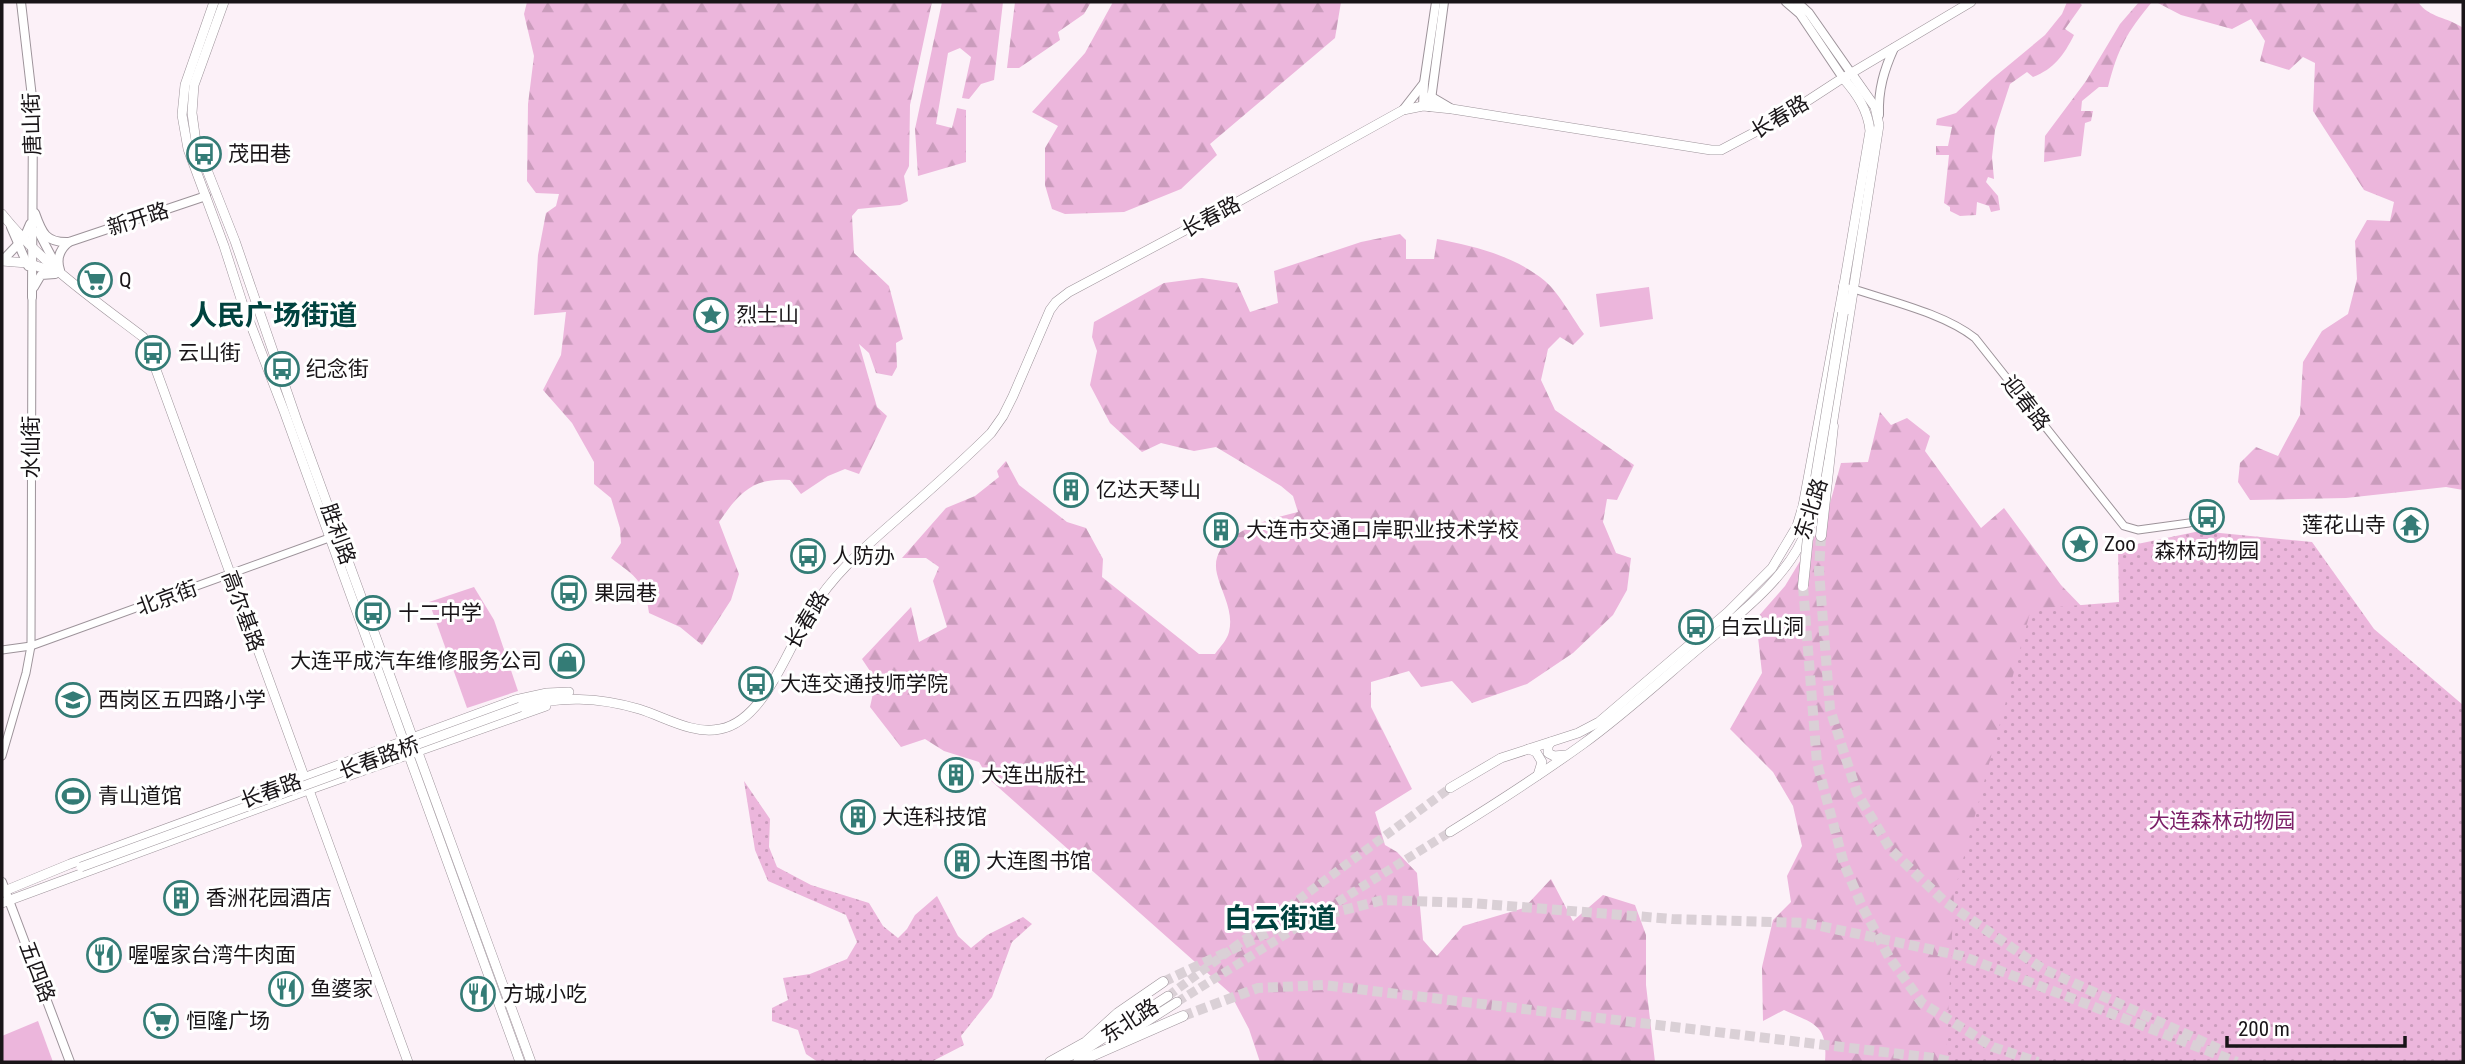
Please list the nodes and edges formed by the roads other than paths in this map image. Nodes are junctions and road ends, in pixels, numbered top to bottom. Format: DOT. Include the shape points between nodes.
graph roads {
  1 [pos="21,2"];
  2 [pos="214,2"];
  3 [pos="224,2"];
  4 [pos="1436,2"];
  5 [pos="1444,2"];
  6 [pos="1786,2"];
  7 [pos="1797,2"];
  8 [pos="1971,2"];
  9 [pos="1894,48"];
  10 [pos="1847,76"];
  11 [pos="1424,83"];
  12 [pos="1430,96"];
  13 [pos="1426,106"];
  14 [pos="1452,108"];
  15 [pos="1403,110"];
  16 [pos="1879,125"];
  17 [pos="206,196"];
  18 [pos="33,207"];
  19 [pos="2,214"];
  20 [pos="9,223"];
  21 [pos="22,241"];
  22 [pos="69,242"];
  23 [pos="33,248"];
  24 [pos="2,261"];
  25 [pos="30,263"];
  26 [pos="63,276"];
  27 [pos="1849,287"];
  28 [pos="32,297"];
  29 [pos="1833,426"];
  30 [pos="2189,523"];
  31 [pos="1821,536"];
  32 [pos="329,538"];
  33 [pos="230,575"];
  34 [pos="1803,586"];
  35 [pos="31,646"];
  36 [pos="2,650"];
  37 [pos="624,705"];
  38 [pos="520,707"];
  39 [pos="408,741"];
  40 [pos="1551,742"];
  41 [pos="1529,749"];
  42 [pos="412,753"];
  43 [pos="1567,755"];
  44 [pos="2,756"];
  45 [pos="1538,776"];
  46 [pos="304,779"];
  47 [pos="1450,788"];
  48 [pos="308,790"];
  49 [pos="1450,832"];
  50 [pos="81,867"];
  51 [pos="49,873"];
  52 [pos="53,884"];
  53 [pos="3,888"];
  54 [pos="6,902"];
  55 [pos="1163,982"];
  56 [pos="1184,1016"];
  57 [pos="1082,1060"];
  58 [pos="70,1062"];
  59 [pos="408,1062"];
  60 [pos="520,1062"];
  61 [pos="531,1062"];
  62 [pos="1051,1062"];
  1 -- 18 [label="main road, 唐山街" via="33,106"];
  2 -- 17 [label="main road, 胜利路" via="187,77 182,116 188,149"];
  3 -- 39 [label="main road, 胜利路" via="194,85 196,142"];
  4 -- 11 [label="main road"];
  5 -- 12 [label="main road"];
  6 -- 10 [label="main road"];
  7 -- 10 [label="main road" via="1809,13"];
  8 -- 9 [label="main road, 长春路"];
  9 -- 10 [label="main road, 长春路"];
  9 -- 16 [label="main road" via="1878,98"];
  10 -- 14 [label="main road, 长春路" via="1721,150"];
  10 -- 16 [label="main road" via="1875,107"];
  10 -- 27 [label="main road, 东北路" via="1868,116 1870,131"];
  11 -- 13 [label="main road"];
  11 -- 15 [label="main road"];
  12 -- 13 [label="main road"];
  12 -- 14 [label="main road"];
  13 -- 14 [label="main road, 长春路"];
  13 -- 15 [label="main road, 长春路"];
  15 -- 37 [label="main road, 长春路" via="1056,302 997,424 964,460 839,572 810,611 757,706 742,721 722,729 698,729"];
  16 -- 27 [label="main road, 东北路"];
  17 -- 22 [label="main road, 新开路"];
  17 -- 32 [label="main road, 胜利路"];
  18 -- 21 [label="main road"];
  18 -- 22 [label="main road" via="47,238"];
  18 -- 23 [label="main road, 唐山街"];
  18 -- 26 [label="main road" via="42,240"];
  19 -- 20 [label="main road, 高尔基路"];
  20 -- 21 [label="main road, 高尔基路"];
  20 -- 24 [label="main road" via="13,247"];
  21 -- 23 [label="main road, 高尔基路"];
  21 -- 24 [label="main road"];
  21 -- 25 [label="main road"];
  22 -- 26 [label="main road" via="59,256"];
  23 -- 25 [label="main road, 水仙街"];
  23 -- 26 [label="main road, 高尔基路"];
  24 -- 25 [label="main road"];
  25 -- 26 [label="main road"];
  25 -- 28 [label="main road, 水仙街"];
  26 -- 28 [label="main road" via="41,275"];
  26 -- 33 [label="main road, 高尔基路" via="143,337"];
  27 -- 29 [label="main road, 东北路"];
  27 -- 30 [label="street, 迎春路" via="1967,332 2124,526 2138,530"];
  27 -- 34 [label="highway, bridge" via="1811,507"];
  27 -- 40 [label="main road, 东北路" via="1803,506 1786,548 1728,612 1599,722"];
  28 -- 35 [label="street, 水仙街"];
  29 -- 31 [label="highway"];
  29 -- 43 [label="main road, 东北路" via="1805,535 1772,582 1736,618"];
  32 -- 33 [label="street, 北京街"];
  32 -- 39 [label="main road, 胜利路"];
  33 -- 35 [label="street, 北京街"];
  33 -- 46 [label="main road, 高尔基路"];
  35 -- 36 [label="street, 北京街"];
  35 -- 44 [label="street, 水仙街"];
  37 -- 38 [label="main road, 长春路" via="566,698"];
  37 -- 39 [label="main road, 长春路" via="595,694 547,693 515,700"];
  37 -- 42 [label="main road, 长春路" via="549,705"];
  38 -- 50 [label="main road, 长春路桥, bridge"];
  39 -- 42 [label="main road, 胜利路"];
  39 -- 46 [label="main road, 长春路"];
  40 -- 41 [label="main road, 东北路"];
  40 -- 43 [label="main road" via="1548,753"];
  41 -- 45 [label="main road" via="1542,762"];
  41 -- 47 [label="main road, 东北路" via="1502,758"];
  42 -- 48 [label="main road, 长春路"];
  42 -- 60 [label="main road, 胜利路"];
  42 -- 61 [label="main road, 胜利路"];
  43 -- 45 [label="main road, 东北路"];
  45 -- 49 [label="main road, 东北路"];
  46 -- 48 [label="main road, 高尔基路"];
  46 -- 51 [label="main road, 长春路"];
  48 -- 52 [label="main road, 长春路"];
  48 -- 59 [label="main road, 高尔基路"];
  50 -- 51 [label="main road"];
  50 -- 52 [label="main road"];
  51 -- 53 [label="main road, 长春路"];
  52 -- 54 [label="main road, 长春路"];
  53 -- 54 [label="main road, 五四路"];
  54 -- 58 [label="main road, 五四路"];
  55 -- 62 [label="highway" via="1086,1042"];
  56 -- 57 [label="highway, 东北路"];
  57 -- 62 [label="main road, 东北路" via="1138,1029 1173,999 1084,1050"];
}
